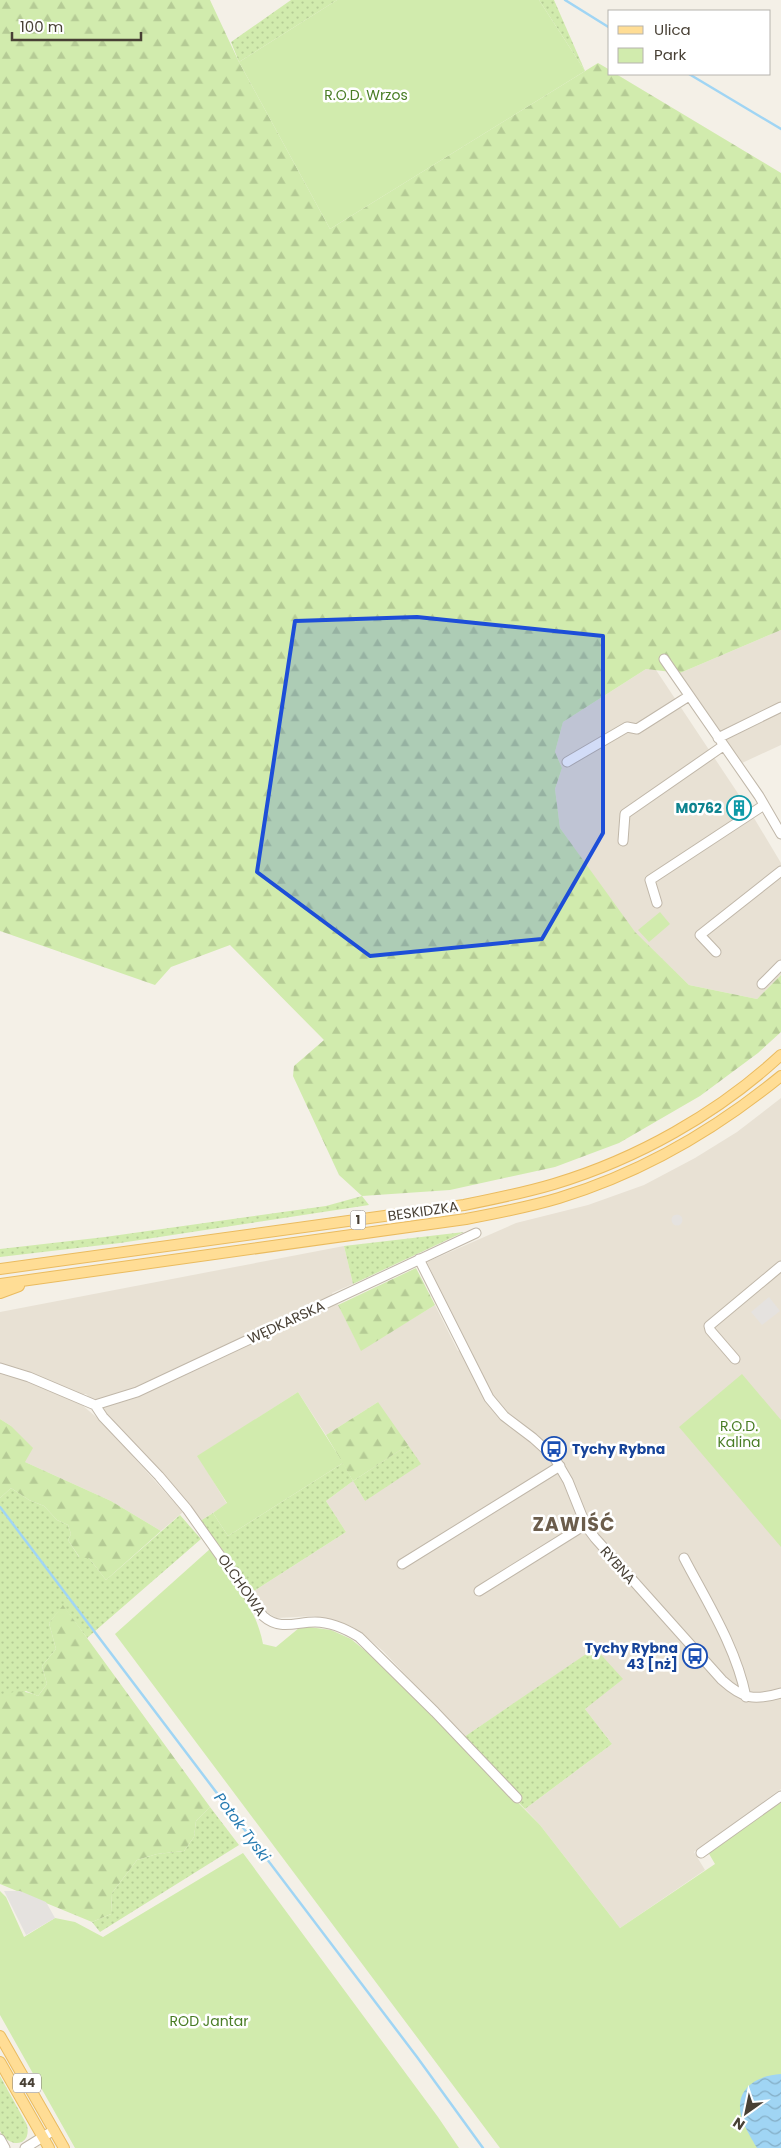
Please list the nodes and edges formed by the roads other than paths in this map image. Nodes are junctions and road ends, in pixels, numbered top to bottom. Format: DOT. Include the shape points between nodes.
graph roads {
  1 [pos="664,659"];
  2 [pos="689,696"];
  3 [pos="781,707"];
  4 [pos="721,742"];
  5 [pos="567,762"];
  6 [pos="764,805"];
  7 [pos="781,834"];
  8 [pos="623,841"];
  9 [pos="781,871"];
  10 [pos="657,903"];
  11 [pos="716,952"];
  12 [pos="781,965"];
  13 [pos="762,984"];
  14 [pos="781,1055"];
  15 [pos="781,1076"];
  16 [pos="476,1233"];
  17 [pos="419,1260"];
  18 [pos="781,1266"];
  19 [pos="0,1269"];
  20 [pos="39,1279"];
  21 [pos="0,1284"];
  22 [pos="0,1293"];
  23 [pos="735,1359"];
  24 [pos="0,1368"];
  25 [pos="95,1405"];
  26 [pos="560,1466"];
  27 [pos="586,1526"];
  28 [pos="684,1558"];
  29 [pos="402,1564"];
  30 [pos="479,1591"];
  31 [pos="781,1693"];
  32 [pos="746,1697"];
  33 [pos="781,1796"];
  34 [pos="516,1798"];
  35 [pos="701,1853"];
  36 [pos="0,2036"];
  37 [pos="0,2062"];
  38 [pos="54,2130"];
  39 [pos="42,2137"];
  40 [pos="0,2139"];
  41 [pos="5,2148"];
  42 [pos="25,2148"];
  43 [pos="49,2148"];
  44 [pos="64,2148"];
  1 -- 2 [label="street"];
  2 -- 4 [label="street"];
  2 -- 5 [label="street" via="637,728 627,727"];
  3 -- 4 [label="street"];
  4 -- 6 [label="street"];
  4 -- 8 [label="street" via="625,814"];
  6 -- 7 [label="street"];
  6 -- 10 [label="street" via="650,880"];
  9 -- 11 [label="street" via="700,935"];
  12 -- 13 [label="street"];
  14 -- 19 [label="main road, BESKIDZKA / 1" via="710,1110 639,1150 588,1172 518,1194 464,1205"];
  15 -- 20 [label="main road, BESKIDZKA / 1" via="682,1146 620,1176 561,1198 466,1220"];
  16 -- 17 [label="street, WĘDKARSKA"];
  17 -- 25 [label="street, WĘDKARSKA" via="137,1392"];
  17 -- 26 [label="street, RYBNA" via="489,1398 504,1416 549,1452"];
  18 -- 23 [label="street" via="709,1326"];
  20 -- 21 [label="main road, BESKIDZKA / 1"];
  20 -- 22 [label="main road"];
  24 -- 25 [label="street, OLCHOWA"];
  25 -- 34 [label="street, OLCHOWA" via="187,1509 263,1616 278,1625 326,1624 359,1637"];
  26 -- 27 [label="street, RYBNA"];
  26 -- 29 [label="street"];
  27 -- 30 [label="street"];
  27 -- 32 [label="street, RYBNA" via="722,1680 736,1693"];
  28 -- 32 [label="street" via="742,1674"];
  31 -- 32 [label="street" via="762,1698"];
  33 -- 35 [label="street"];
  36 -- 38 [label="main road, 44"];
  37 -- 39 [label="main road, 44"];
  38 -- 39 [label="street"];
  38 -- 44 [label="main road, 44"];
  39 -- 42 [label="street"];
  39 -- 43 [label="main road, 44"];
  40 -- 41 [label="street"];
}
